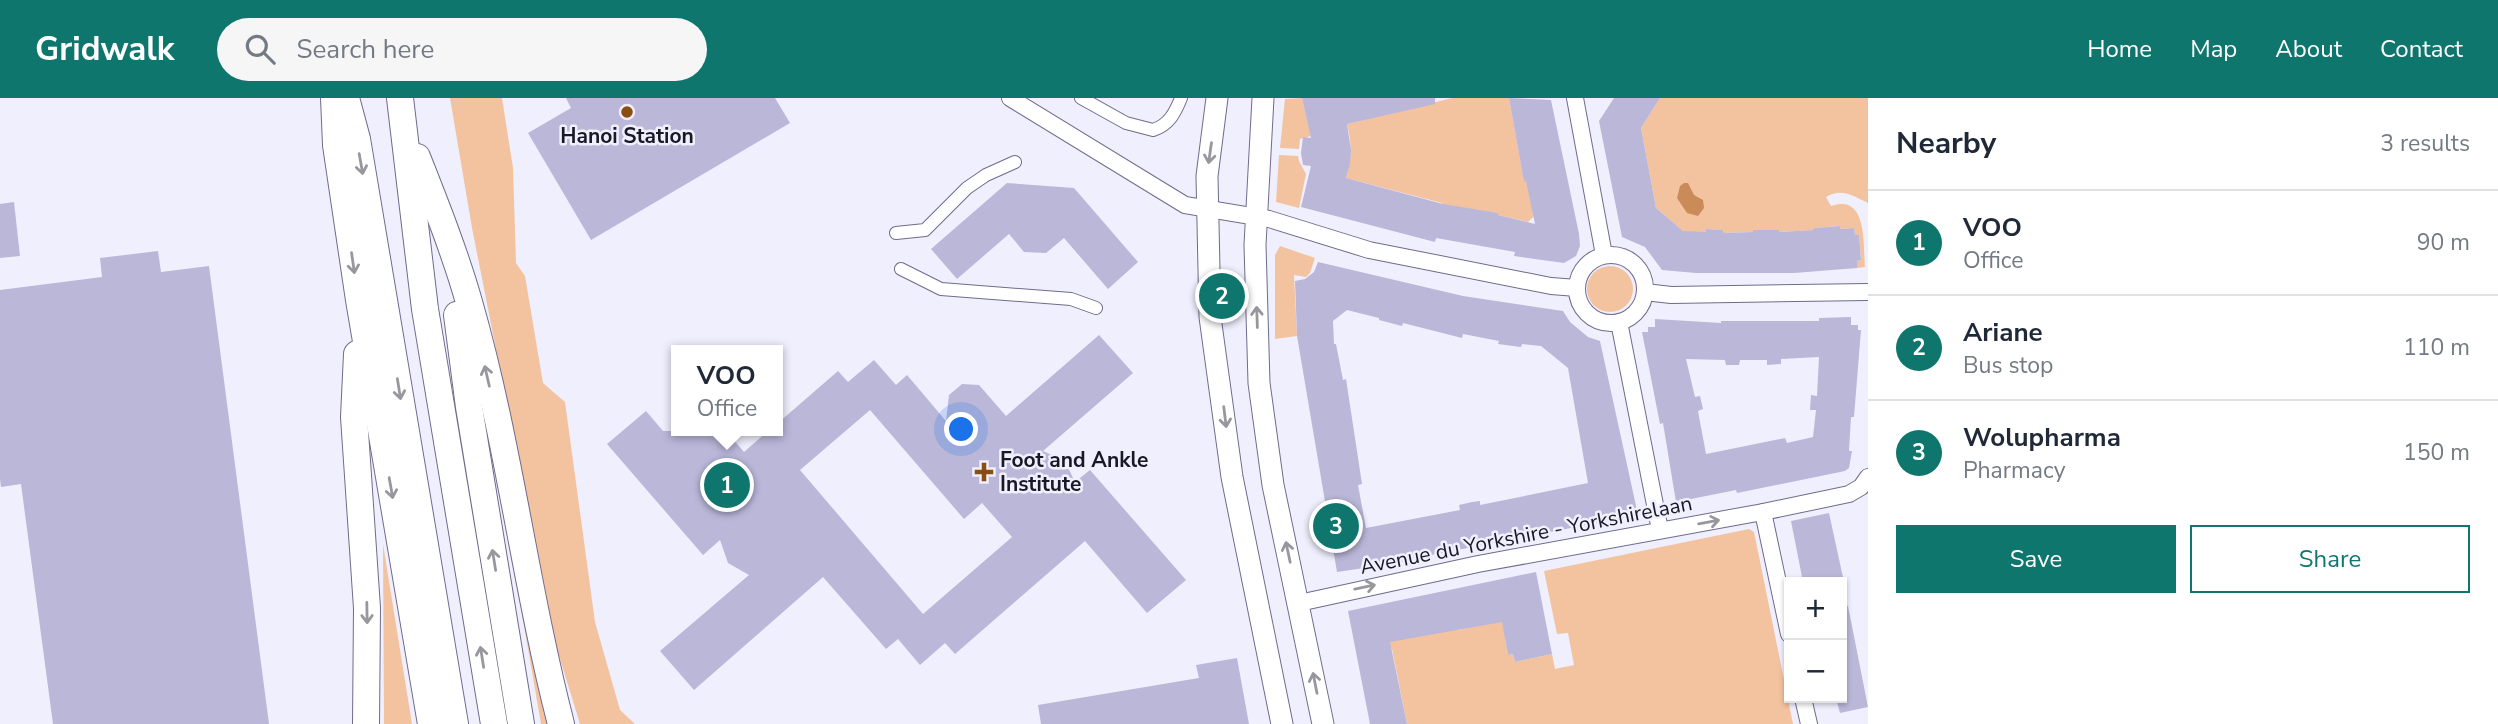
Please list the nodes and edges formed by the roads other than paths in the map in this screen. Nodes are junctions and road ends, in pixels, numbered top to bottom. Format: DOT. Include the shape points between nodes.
graph roads {
  1 [pos="334,98"];
  2 [pos="346,98"];
  3 [pos="400,98"];
  4 [pos="1010,98"];
  5 [pos="1081,98"];
  6 [pos="1181,98"];
  7 [pos="1217,98"];
  8 [pos="1264,98"];
  9 [pos="1578,99"];
  10 [pos="404,125"];
  11 [pos="1015,162"];
  12 [pos="1207,209"];
  13 [pos="1257,217"];
  14 [pos="446,230"];
  15 [pos="896,233"];
  16 [pos="1604,255"];
  17 [pos="901,269"];
  18 [pos="1577,288"];
  19 [pos="1645,292"];
  20 [pos="1868,292"];
  21 [pos="359,300"];
  22 [pos="1096,308"];
  23 [pos="1619,322"];
  24 [pos="1868,477"];
  25 [pos="1763,512"];
  26 [pos="1660,530"];
  27 [pos="1299,603"];
  28 [pos="1784,611"];
  29 [pos="1804,703"];
  30 [pos="366,724"];
  31 [pos="431,724"];
  32 [pos="455,724"];
  33 [pos="494,724"];
  34 [pos="521,724"];
  35 [pos="561,724"];
  36 [pos="1282,724"];
  37 [pos="1323,724"];
  38 [pos="1809,724"];
  1 -- 21 [label="highway, one-way" via="336,145"];
  2 -- 32 [label="highway, one-way" via="357,139"];
  3 -- 10 [label="highway"];
  4 -- 12 [label="street" via="1175,201"];
  5 -- 6 [label="street" via="1126,123 1153,130 1167,122"];
  7 -- 12 [label="main road, one-way"];
  8 -- 13 [label="main road"];
  9 -- 16 [label="street"];
  10 -- 14 [label="highway"];
  33 -- 10 [label="highway, one-way" via="425,309"];
  11 -- 15 [label="street" via="967,188 925,230"];
  12 -- 13 [label="street"];
  12 -- 36 [label="main road, one-way" via="1210,317 1233,477"];
  13 -- 18 [label="street" via="1369,250"];
  27 -- 13 [label="main road, one-way" via="1273,485 1259,383"];
  34 -- 14 [label="highway, one-way" via="469,408"];
  35 -- 14 [label="highway, one-way" via="470,304"];
  16 -- 18 [label="street" via="1582,271"];
  16 -- 19 [label="street" via="1634,263 1645,281"];
  17 -- 22 [label="street" via="941,289 1071,299"];
  18 -- 23 [label="street" via="1590,315 1608,323"];
  19 -- 20 [label="street"];
  19 -- 23 [label="street" via="1637,312"];
  21 -- 30 [label="highway, one-way" via="354,417 367,608"];
  21 -- 31 [label="highway, one-way"];
  23 -- 26 [label="street"];
  24 -- 25 [label="street, Avenue du Yorkshire - Yorkshirelaan" via="1861,488 1849,494"];
  26 -- 25 [label="street, Avenue du Yorkshire - Yorkshirelaan, one-way"];
  25 -- 28 [label="street"];
  27 -- 26 [label="street, Avenue du Yorkshire - Yorkshirelaan, one-way"];
  37 -- 27 [label="main road, one-way"];
  29 -- 38 [label="street"];
}
